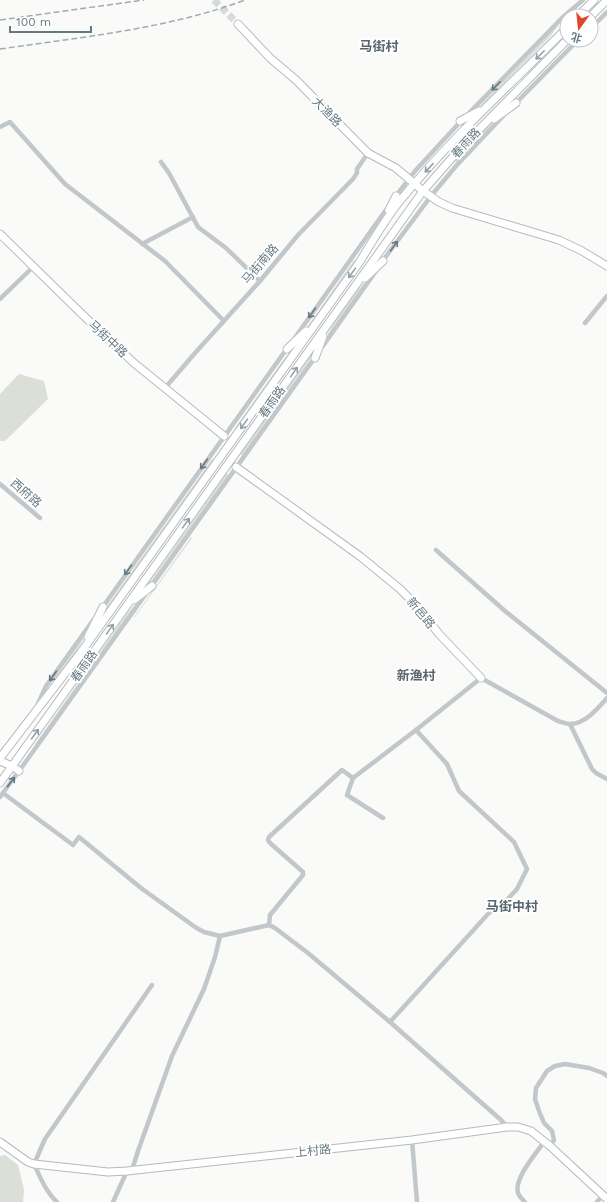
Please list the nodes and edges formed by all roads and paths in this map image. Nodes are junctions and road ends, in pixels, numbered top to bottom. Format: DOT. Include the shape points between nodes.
graph roads {
  1 [pos="583,0"];
  2 [pos="594,0"];
  3 [pos="607,0"];
  4 [pos="586,8"];
  5 [pos="599,8"];
  6 [pos="607,12"];
  7 [pos="599,20"];
  8 [pos="238,24"];
  9 [pos="559,36"];
  10 [pos="559,48"];
  11 [pos="570,48"];
  12 [pos="516,103"];
  13 [pos="488,106"];
  14 [pos="460,122"];
  15 [pos="0,127"];
  16 [pos="477,131"];
  17 [pos="368,153"];
  18 [pos="161,162"];
  19 [pos="411,182"];
  20 [pos="423,191"];
  21 [pos="396,196"];
  22 [pos="430,196"];
  23 [pos="193,217"];
  24 [pos="0,234"];
  25 [pos="376,234"];
  26 [pos="142,244"];
  27 [pos="383,261"];
  28 [pos="607,266"];
  29 [pos="33,267"];
  30 [pos="260,281"];
  31 [pos="353,289"];
  32 [pos="607,296"];
  33 [pos="0,299"];
  34 [pos="224,321"];
  35 [pos="317,322"];
  36 [pos="585,323"];
  37 [pos="327,326"];
  38 [pos="287,349"];
  39 [pos="315,358"];
  40 [pos="165,388"];
  41 [pos="224,436"];
  42 [pos="236,467"];
  43 [pos="0,484"];
  44 [pos="40,518"];
  45 [pos="436,550"];
  46 [pos="152,586"];
  47 [pos="126,606"];
  48 [pos="103,607"];
  49 [pos="79,655"];
  50 [pos="481,678"];
  51 [pos="607,693"];
  52 [pos="607,698"];
  53 [pos="33,714"];
  54 [pos="570,724"];
  55 [pos="416,730"];
  56 [pos="1,757"];
  57 [pos="12,766"];
  58 [pos="19,772"];
  59 [pos="353,778"];
  60 [pos="607,779"];
  61 [pos="0,783"];
  62 [pos="1,795"];
  63 [pos="383,818"];
  64 [pos="269,925"];
  65 [pos="220,936"];
  66 [pos="152,985"];
  67 [pos="390,1022"];
  68 [pos="607,1076"];
  69 [pos="507,1127"];
  70 [pos="412,1140"];
  71 [pos="0,1142"];
  72 [pos="547,1144"];
  73 [pos="34,1164"];
  74 [pos="130,1171"];
  75 [pos="605,1197"];
  76 [pos="57,1202"];
  77 [pos="113,1202"];
  78 [pos="417,1202"];
  79 [pos="525,1202"];
  80 [pos="597,1202"];
  1 -- 14 [label="street, one-way"];
  2 -- 4 [label="main road"];
  3 -- 5 [label="main road"];
  6 -- 7 [label="street"];
  8 -- 17 [label="main road, 大渔路"];
  9 -- 13 [label="main road, 春雨路, one-way"];
  10 -- 16 [label="main road, 春雨路"];
  11 -- 12 [label="street"];
  12 -- 16 [label="main road"];
  12 -- 22 [label="street"];
  13 -- 14 [label="main road"];
  13 -- 19 [label="main road, 春雨路, one-way"];
  14 -- 19 [label="street"];
  15 -- 26 [label="street" via="10,122 65,184"];
  16 -- 20 [label="main road, 春雨路"];
  17 -- 19 [label="main road, 大渔路" via="396,168"];
  17 -- 30 [label="street, 马街南路" via="353,179 298,235"];
  18 -- 23 [label="street"];
  19 -- 20 [label="main road, 大渔路"];
  19 -- 21 [label="street"];
  19 -- 25 [label="main road, 春雨路"];
  20 -- 22 [label="main road, 大渔路"];
  20 -- 31 [label="main road, 春雨路"];
  21 -- 25 [label="main road"];
  21 -- 38 [label="street, one-way"];
  27 -- 22 [label="street, one-way"];
  22 -- 28 [label="main road, 大渔路" via="452,208 559,240"];
  23 -- 26 [label="street"];
  23 -- 30 [label="street" via="198,227 226,248"];
  24 -- 29 [label="main road, 马街中路"];
  25 -- 35 [label="main road, 春雨路, one-way" via="359,263"];
  26 -- 34 [label="street" via="165,262"];
  27 -- 31 [label="main road"];
  27 -- 39 [label="street"];
  29 -- 33 [label="street"];
  29 -- 40 [label="main road, 马街中路" via="134,363"];
  30 -- 34 [label="street, 马街南路"];
  31 -- 37 [label="main road, 春雨路"];
  32 -- 36 [label="street"];
  34 -- 40 [label="street, 马街南路"];
  35 -- 38 [label="main road"];
  35 -- 49 [label="main road, 春雨路, one-way"];
  37 -- 39 [label="main road"];
  47 -- 37 [label="main road, 春雨路, one-way"];
  38 -- 41 [label="street"];
  39 -- 42 [label="street"];
  40 -- 41 [label="main road, 马街中路"];
  41 -- 48 [label="street, one-way"];
  42 -- 46 [label="street"];
  42 -- 50 [label="main road, 新邑路" via="361,557 400,589"];
  43 -- 44 [label="street, 西府路"];
  45 -- 51 [label="street" via="505,611"];
  46 -- 47 [label="main road"];
  46 -- 58 [label="street"];
  57 -- 47 [label="main road, 春雨路, one-way"];
  48 -- 49 [label="main road"];
  48 -- 53 [label="street, one-way" via="46,686"];
  49 -- 53 [label="main road, 春雨路"];
  50 -- 54 [label="street, 新邑路" via="558,721"];
  50 -- 55 [label="street"];
  52 -- 54 [label="street" via="587,718"];
  53 -- 56 [label="main road, 春雨路"];
  54 -- 60 [label="street" via="592,769"];
  55 -- 59 [label="street"];
  55 -- 67 [label="street" via="447,764 460,790 514,842 527,869 517,889 505,902 488,914"];
  56 -- 57 [label="main road"];
  57 -- 58 [label="main road"];
  57 -- 61 [label="main road, 春雨路"];
  62 -- 58 [label="street, one-way"];
  59 -- 63 [label="street" via="347,795"];
  59 -- 64 [label="street" via="342,770 269,837 270,843 303,872 303,876 270,915"];
  62 -- 65 [label="street" via="73,845 79,837 141,888 195,927"];
  64 -- 65 [label="street"];
  64 -- 67 [label="street" via="308,953"];
  65 -- 74 [label="street" via="204,989 172,1056"];
  66 -- 73 [label="street" via="45,1139"];
  67 -- 69 [label="street"];
  68 -- 72 [label="street" via="589,1068 565,1064 547,1071 536,1088 535,1099 544,1123 552,1131 554,1140"];
  69 -- 70 [label="main road, 上村路"];
  69 -- 72 [label="main road, 上村路" via="531,1131"];
  70 -- 74 [label="main road, 上村路"];
  70 -- 78 [label="street"];
  71 -- 73 [label="main road, 上村路"];
  72 -- 75 [label="main road, 上村路"];
  72 -- 79 [label="street" via="520,1177 518,1194"];
  73 -- 74 [label="main road, 上村路" via="108,1172"];
  73 -- 76 [label="street" via="51,1197"];
  74 -- 77 [label="street"];
  75 -- 80 [label="street"];
}
